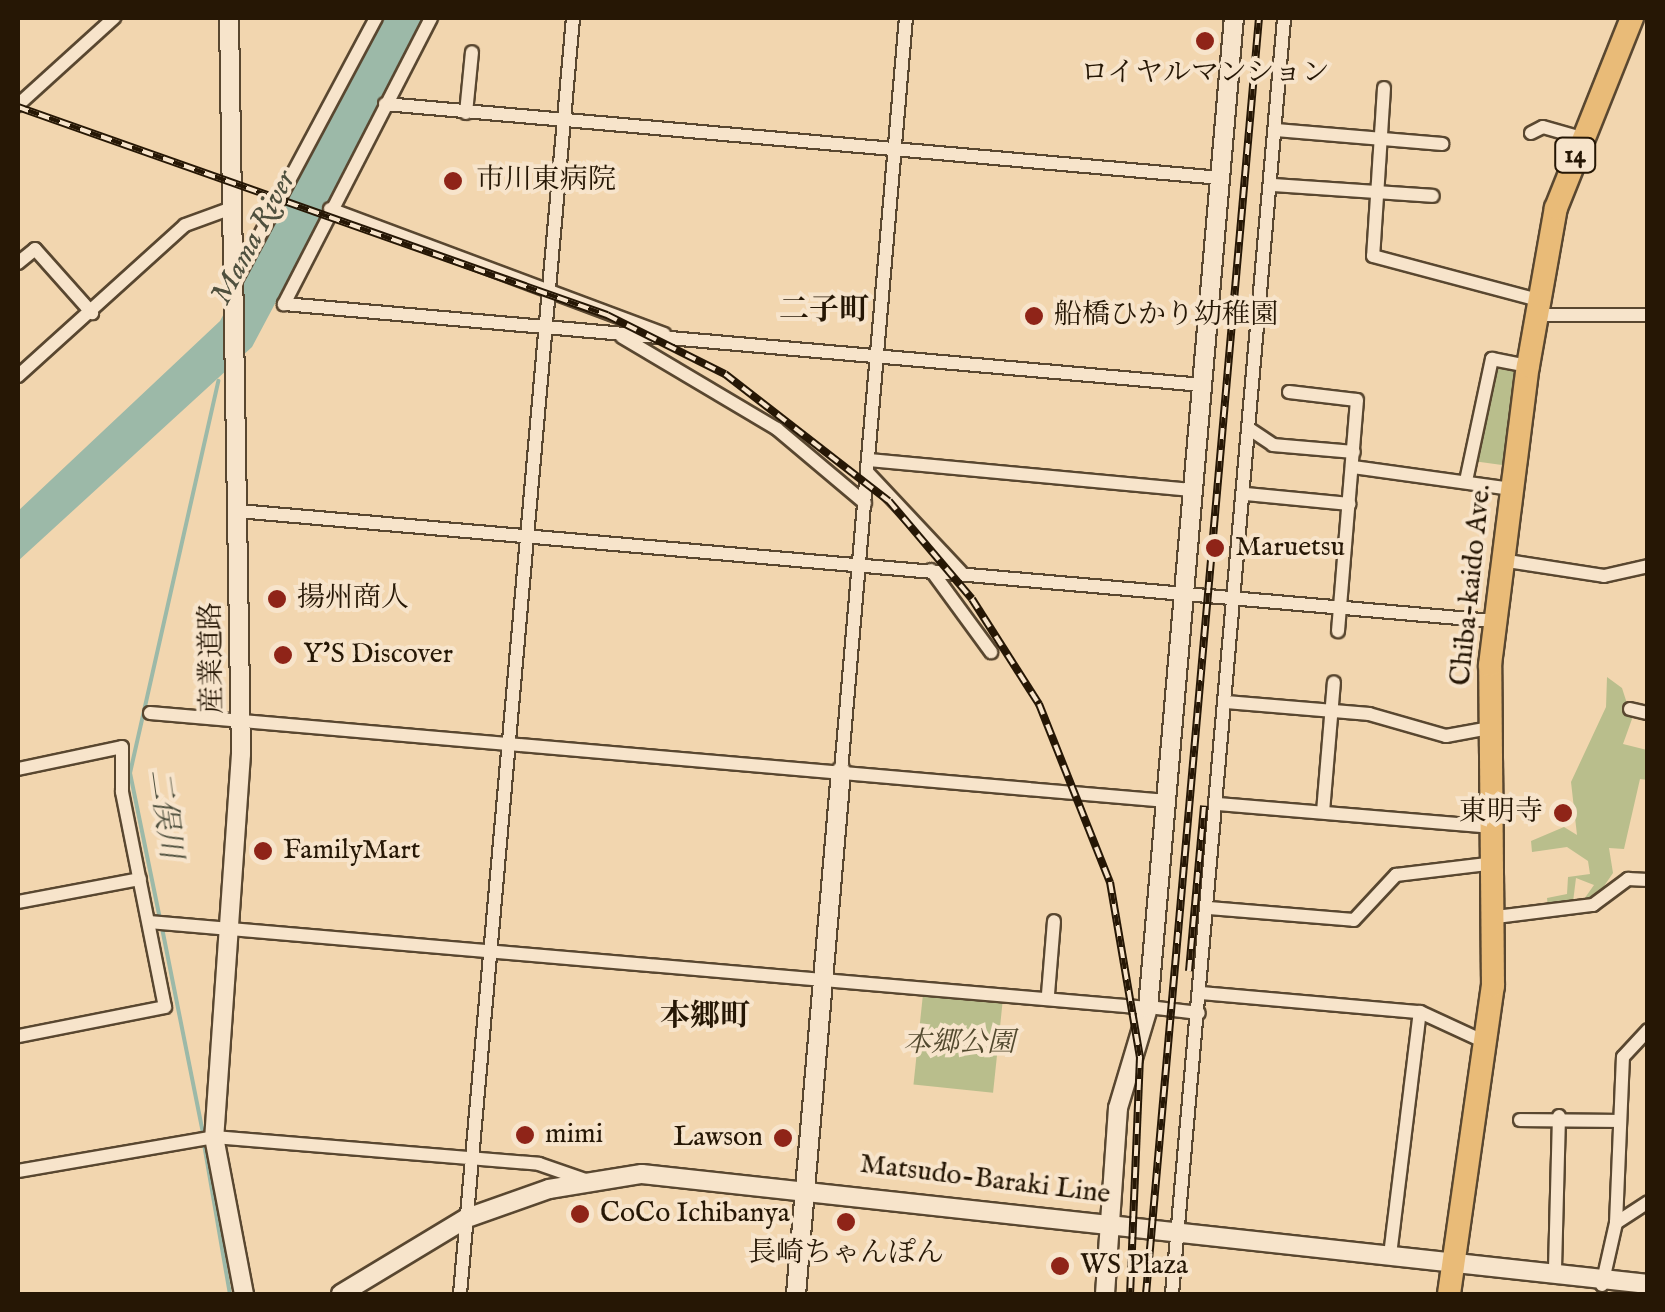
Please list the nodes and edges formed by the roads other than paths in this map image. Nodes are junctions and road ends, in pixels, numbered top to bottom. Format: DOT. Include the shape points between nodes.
graph roads {
  1 [pos="114,18"];
  2 [pos="229,18"];
  3 [pos="376,18"];
  4 [pos="431,18"];
  5 [pos="573,18"];
  6 [pos="906,18"];
  7 [pos="1234,18"];
  8 [pos="1284,18"];
  9 [pos="1632,18"];
  10 [pos="472,52"];
  11 [pos="1384,88"];
  12 [pos="385,104"];
  13 [pos="18,105"];
  14 [pos="466,113"];
  15 [pos="563,120"];
  16 [pos="1276,130"];
  17 [pos="1530,133"];
  18 [pos="1574,136"];
  19 [pos="1381,138"];
  20 [pos="1442,144"];
  21 [pos="895,150"];
  22 [pos="1220,178"];
  23 [pos="1272,186"];
  24 [pos="1377,191"];
  25 [pos="1434,196"];
  26 [pos="232,208"];
  27 [pos="330,208"];
  28 [pos="18,264"];
  29 [pos="234,286"];
  30 [pos="550,287"];
  31 [pos="1538,307"];
  32 [pos="92,312"];
  33 [pos="1648,316"];
  34 [pos="544,327"];
  35 [pos="615,333"];
  36 [pos="674,339"];
  37 [pos="878,358"];
  38 [pos="1528,366"];
  39 [pos="18,375"];
  40 [pos="1203,385"];
  41 [pos="1289,392"];
  42 [pos="1251,430"];
  43 [pos="1354,452"];
  44 [pos="868,467"];
  45 [pos="1353,467"];
  46 [pos="1466,481"];
  47 [pos="1184,489"];
  48 [pos="1511,489"];
  49 [pos="1246,494"];
  50 [pos="865,502"];
  51 [pos="1350,504"];
  52 [pos="238,511"];
  53 [pos="526,536"];
  54 [pos="1501,560"];
  55 [pos="860,565"];
  56 [pos="1648,566"];
  57 [pos="931,570"];
  58 [pos="961,572"];
  59 [pos="1185,594"];
  60 [pos="1236,598"];
  61 [pos="1340,608"];
  62 [pos="1492,622"];
  63 [pos="1338,631"];
  64 [pos="991,652"];
  65 [pos="1334,682"];
  66 [pos="1226,702"];
  67 [pos="1630,709"];
  68 [pos="1331,710"];
  69 [pos="150,712"];
  70 [pos="1648,713"];
  71 [pos="241,719"];
  72 [pos="1490,728"];
  73 [pos="508,741"];
  74 [pos="18,769"];
  75 [pos="841,771"];
  76 [pos="1166,800"];
  77 [pos="1218,804"];
  78 [pos="1323,812"];
  79 [pos="1493,827"];
  80 [pos="1495,863"];
  81 [pos="140,879"];
  82 [pos="1648,880"];
  83 [pos="18,902"];
  84 [pos="1209,908"];
  85 [pos="1496,916"];
  86 [pos="1054,921"];
  87 [pos="148,922"];
  88 [pos="226,927"];
  89 [pos="489,949"];
  90 [pos="826,978"];
  91 [pos="1201,993"];
  92 [pos="1048,994"];
  93 [pos="1152,1008"];
  94 [pos="1199,1012"];
  95 [pos="1420,1012"];
  96 [pos="1648,1030"];
  97 [pos="18,1036"];
  98 [pos="1487,1042"];
  99 [pos="1559,1116"];
  100 [pos="1520,1120"];
  101 [pos="1618,1120"];
  102 [pos="214,1137"];
  103 [pos="472,1158"];
  104 [pos="18,1172"];
  105 [pos="588,1180"];
  106 [pos="805,1186"];
  107 [pos="1648,1202"];
  108 [pos="467,1218"];
  109 [pos="1111,1223"];
  110 [pos="1616,1223"];
  111 [pos="1178,1230"];
  112 [pos="1390,1255"];
  113 [pos="1456,1264"];
  114 [pos="1555,1270"];
  115 [pos="1648,1284"];
  116 [pos="1604,1288"];
  117 [pos="244,1294"];
  118 [pos="342,1294"];
  119 [pos="460,1294"];
  120 [pos="796,1294"];
  121 [pos="1105,1294"];
  122 [pos="1172,1294"];
  123 [pos="1449,1294"];
  1 -- 13 [label="street"];
  2 -- 26 [label="main road, 産業道路"];
  3 -- 29 [label="street"];
  4 -- 12 [label="street"];
  5 -- 15 [label="street"];
  6 -- 21 [label="street"];
  7 -- 22 [label="main road"];
  8 -- 16 [label="street"];
  9 -- 31 [label="highway, Chiba-kaido Ave. / 14" via="1560,194"];
  10 -- 14 [label="street"];
  11 -- 19 [label="street"];
  12 -- 14 [label="street"];
  12 -- 27 [label="street"];
  14 -- 15 [label="street"];
  15 -- 21 [label="street"];
  15 -- 30 [label="street"];
  16 -- 19 [label="street"];
  16 -- 23 [label="street"];
  17 -- 18 [label="street"];
  19 -- 20 [label="street"];
  19 -- 24 [label="street"];
  21 -- 22 [label="street"];
  21 -- 37 [label="street"];
  22 -- 40 [label="main road"];
  23 -- 24 [label="street"];
  23 -- 42 [label="street"];
  24 -- 25 [label="street"];
  24 -- 31 [label="street" via="1372,256"];
  26 -- 29 [label="main road, 産業道路"];
  26 -- 32 [label="street" via="185,225"];
  27 -- 30 [label="street"];
  27 -- 34 [label="street" via="284,304"];
  28 -- 32 [label="street" via="34,249"];
  29 -- 52 [label="main road, 産業道路"];
  30 -- 34 [label="street"];
  30 -- 36 [label="street"];
  31 -- 33 [label="street"];
  31 -- 38 [label="highway, Chiba-kaido Ave. / 14"];
  32 -- 39 [label="street"];
  34 -- 35 [label="street"];
  34 -- 53 [label="street"];
  35 -- 36 [label="street"];
  35 -- 50 [label="street" via="777,429"];
  36 -- 37 [label="street"];
  37 -- 40 [label="street"];
  37 -- 44 [label="street"];
  38 -- 46 [label="street" via="1492,358"];
  38 -- 48 [label="highway, Chiba-kaido Ave. / 14"];
  40 -- 59 [label="main road"];
  41 -- 43 [label="street" via="1357,400"];
  42 -- 43 [label="street" via="1272,445"];
  42 -- 49 [label="street"];
  43 -- 45 [label="street"];
  44 -- 47 [label="street"];
  44 -- 50 [label="street"];
  44 -- 58 [label="street"];
  45 -- 46 [label="street"];
  45 -- 51 [label="street"];
  46 -- 48 [label="street"];
  48 -- 54 [label="highway, Chiba-kaido Ave. / 14"];
  49 -- 51 [label="street"];
  49 -- 60 [label="street"];
  50 -- 55 [label="street"];
  51 -- 61 [label="street"];
  52 -- 53 [label="street"];
  52 -- 71 [label="main road, 産業道路"];
  53 -- 55 [label="street"];
  53 -- 73 [label="street"];
  54 -- 56 [label="street" via="1604,576"];
  54 -- 62 [label="highway, Chiba-kaido Ave. / 14"];
  55 -- 57 [label="street"];
  55 -- 75 [label="street"];
  57 -- 58 [label="street"];
  57 -- 64 [label="street"];
  58 -- 59 [label="street"];
  59 -- 60 [label="street"];
  59 -- 76 [label="main road"];
  60 -- 61 [label="street"];
  60 -- 66 [label="street"];
  61 -- 62 [label="street"];
  61 -- 63 [label="street"];
  62 -- 72 [label="highway, Chiba-kaido Ave. / 14"];
  65 -- 68 [label="street"];
  66 -- 68 [label="street"];
  66 -- 77 [label="street"];
  67 -- 70 [label="street"];
  68 -- 72 [label="street" via="1446,736"];
  68 -- 78 [label="street"];
  69 -- 71 [label="street"];
  71 -- 73 [label="street"];
  71 -- 88 [label="main road, 産業道路"];
  72 -- 79 [label="highway, Chiba-kaido Ave. / 14"];
  73 -- 75 [label="street"];
  73 -- 89 [label="street"];
  74 -- 81 [label="street" via="122,747"];
  75 -- 76 [label="street"];
  75 -- 90 [label="main road"];
  76 -- 93 [label="main road"];
  77 -- 78 [label="street"];
  77 -- 84 [label="street"];
  78 -- 79 [label="street"];
  79 -- 80 [label="highway, Chiba-kaido Ave. / 14"];
  80 -- 84 [label="street" via="1396,875 1354,920"];
  80 -- 85 [label="highway, Chiba-kaido Ave. / 14"];
  81 -- 83 [label="street"];
  81 -- 87 [label="street"];
  82 -- 85 [label="street" via="1628,879 1592,905"];
  84 -- 91 [label="street"];
  85 -- 98 [label="highway, Chiba-kaido Ave. / 14"];
  86 -- 92 [label="street"];
  87 -- 88 [label="street"];
  87 -- 97 [label="street" via="165,1007"];
  88 -- 89 [label="street"];
  88 -- 102 [label="main road, 産業道路"];
  89 -- 90 [label="street"];
  89 -- 103 [label="street"];
  90 -- 93 [label="street"];
  90 -- 106 [label="main road"];
  91 -- 94 [label="street"];
  91 -- 95 [label="street"];
  93 -- 94 [label="street"];
  93 -- 109 [label="main road" via="1118,1108"];
  94 -- 111 [label="street"];
  95 -- 98 [label="street"];
  95 -- 112 [label="street"];
  96 -- 101 [label="street" via="1623,1057"];
  98 -- 113 [label="highway, Chiba-kaido Ave. / 14"];
  99 -- 100 [label="street"];
  99 -- 101 [label="street"];
  99 -- 114 [label="street"];
  101 -- 110 [label="street"];
  102 -- 103 [label="street"];
  102 -- 104 [label="street"];
  102 -- 117 [label="main road, 産業道路"];
  103 -- 105 [label="street" via="556,1167"];
  103 -- 108 [label="street"];
  105 -- 106 [label="main road, Matsudo-Baraki Line" via="642,1174"];
  105 -- 108 [label="main road, Matsudo-Baraki Line"];
  106 -- 109 [label="main road, Matsudo-Baraki Line"];
  106 -- 120 [label="main road"];
  107 -- 110 [label="street"];
  108 -- 118 [label="main road, Matsudo-Baraki Line"];
  108 -- 119 [label="street"];
  109 -- 111 [label="main road, Matsudo-Baraki Line"];
  109 -- 121 [label="main road"];
  110 -- 116 [label="street"];
  111 -- 112 [label="main road, Matsudo-Baraki Line"];
  111 -- 122 [label="street"];
  112 -- 113 [label="main road, Matsudo-Baraki Line"];
  113 -- 116 [label="main road, Matsudo-Baraki Line"];
  113 -- 123 [label="highway, Chiba-kaido Ave. / 14"];
  115 -- 116 [label="main road, Matsudo-Baraki Line"];
}
